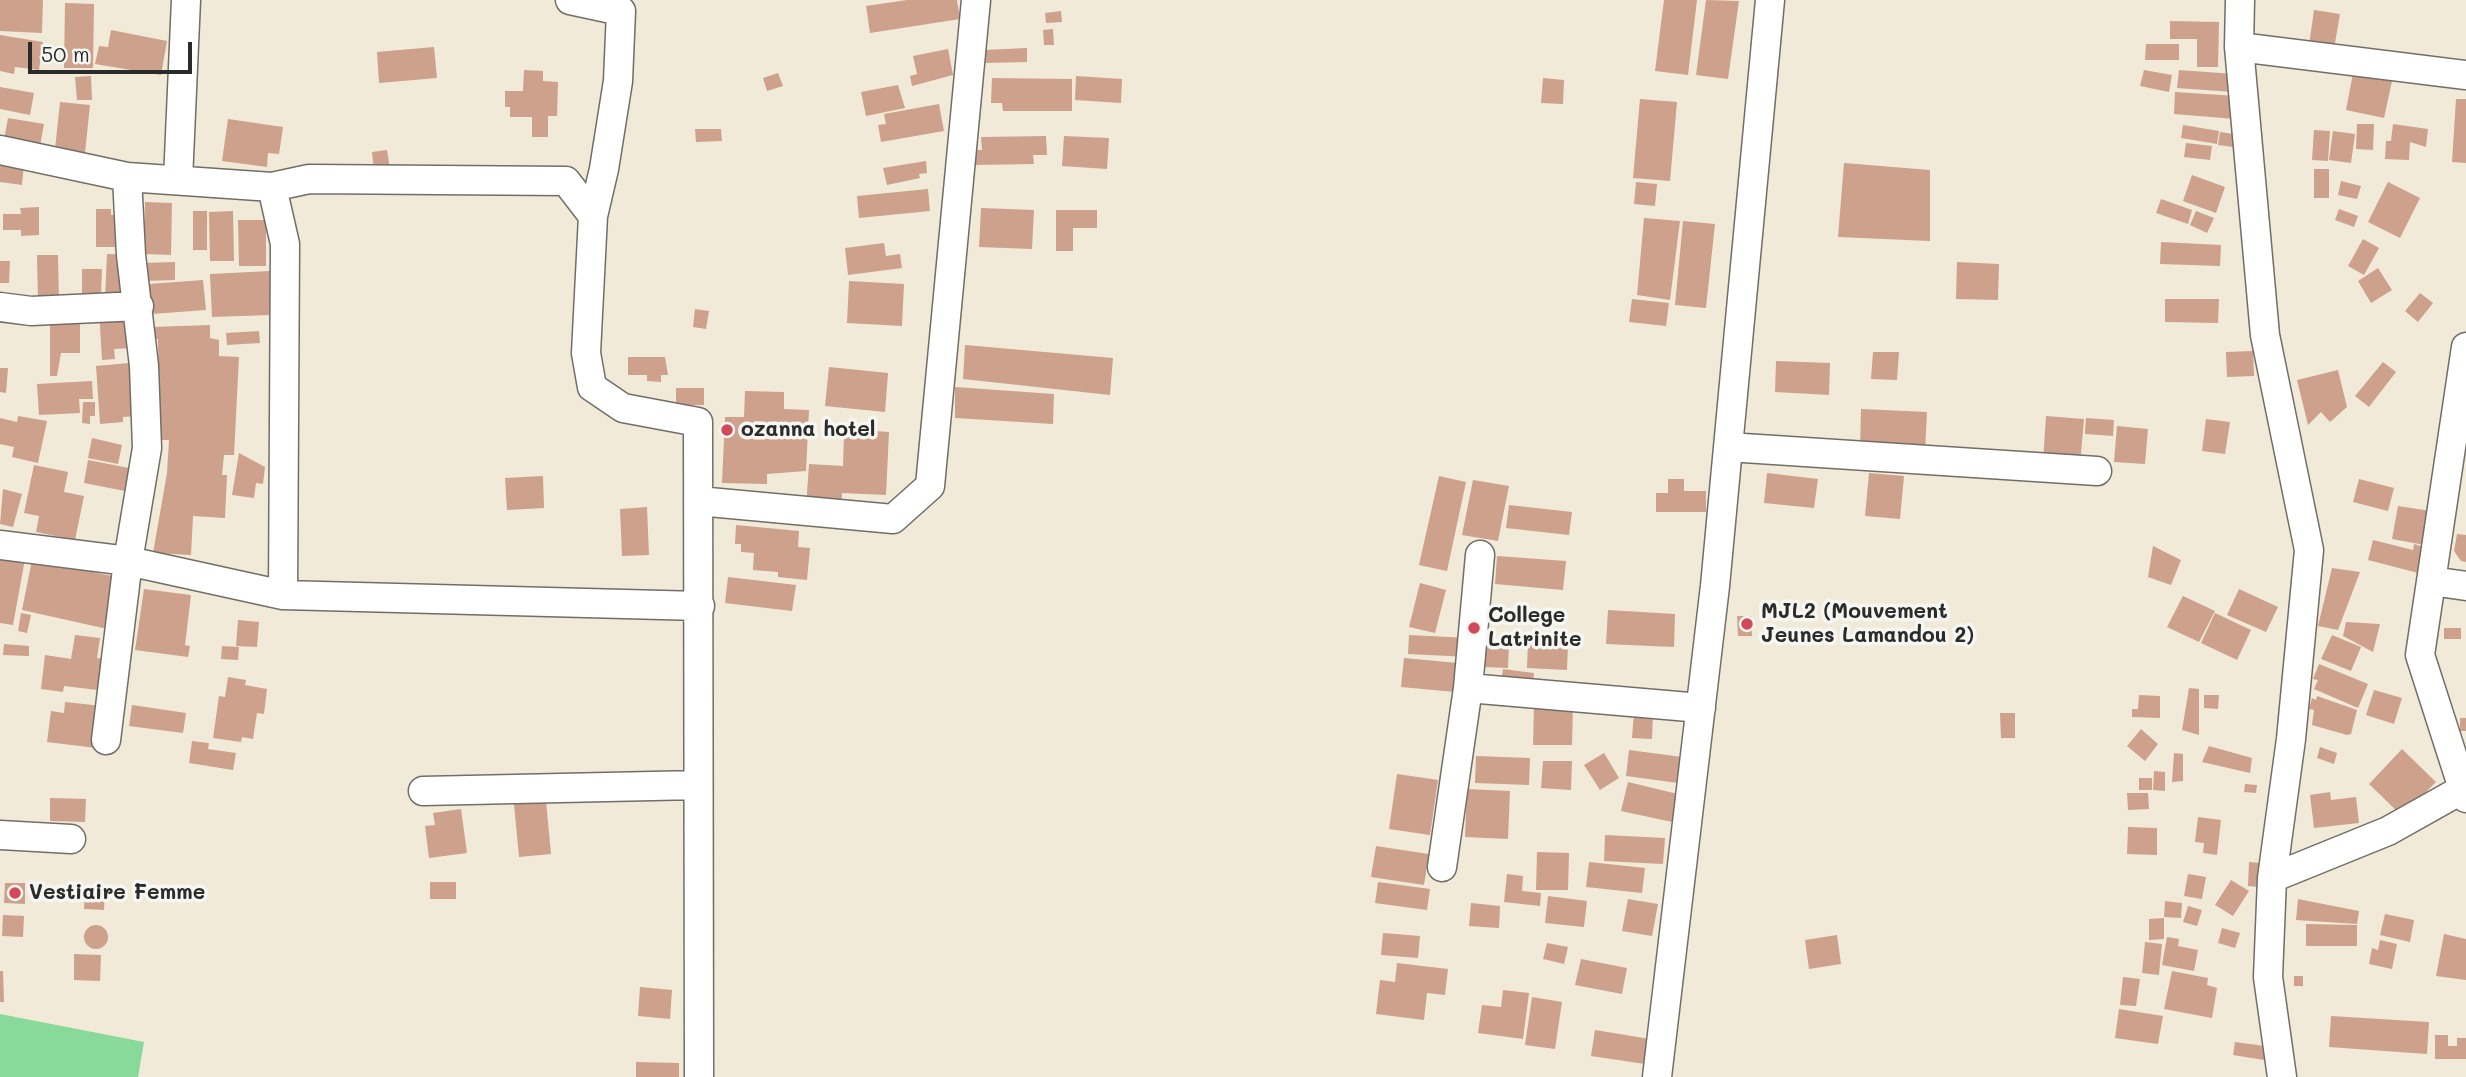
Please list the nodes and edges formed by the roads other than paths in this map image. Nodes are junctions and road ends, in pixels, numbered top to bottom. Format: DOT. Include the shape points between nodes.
graph roads {
  1 [pos="186,0"];
  2 [pos="570,0"];
  3 [pos="976,0"];
  4 [pos="1770,0"];
  5 [pos="2240,0"];
  6 [pos="2239,47"];
  7 [pos="2466,75"];
  8 [pos="0,150"];
  9 [pos="127,177"];
  10 [pos="178,180"];
  11 [pos="272,187"];
  12 [pos="593,216"];
  13 [pos="139,306"];
  14 [pos="0,307"];
  15 [pos="2466,347"];
  16 [pos="1728,447"];
  17 [pos="2097,471"];
  18 [pos="698,501"];
  19 [pos="0,545"];
  20 [pos="1480,555"];
  21 [pos="128,561"];
  22 [pos="2431,581"];
  23 [pos="2466,586"];
  24 [pos="283,596"];
  25 [pos="700,606"];
  26 [pos="1468,688"];
  27 [pos="1701,708"];
  28 [pos="106,740"];
  29 [pos="698,785"];
  30 [pos="423,791"];
  31 [pos="2465,794"];
  32 [pos="0,835"];
  33 [pos="71,839"];
  34 [pos="1442,867"];
  35 [pos="2272,878"];
  36 [pos="699,1077"];
  37 [pos="1657,1077"];
  38 [pos="2282,1077"];
  1 -- 10 [label="street"];
  2 -- 12 [label="street" via="621,11 618,82"];
  3 -- 18 [label="street" via="930,486 893,519"];
  4 -- 16 [label="street"];
  5 -- 6 [label="street"];
  6 -- 7 [label="street"];
  6 -- 35 [label="street" via="2265,335 2309,550"];
  8 -- 9 [label="street"];
  9 -- 10 [label="street"];
  9 -- 13 [label="street"];
  10 -- 11 [label="street"];
  11 -- 12 [label="street" via="309,179 566,180"];
  11 -- 24 [label="street" via="285,244"];
  12 -- 18 [label="street" via="586,353 592,387 623,408 698,422"];
  13 -- 14 [label="street" via="31,311"];
  13 -- 21 [label="street" via="147,448"];
  15 -- 22 [label="street"];
  16 -- 17 [label="street"];
  16 -- 27 [label="street"];
  18 -- 25 [label="street"];
  19 -- 21 [label="street"];
  20 -- 26 [label="street"];
  21 -- 24 [label="street"];
  21 -- 28 [label="street"];
  22 -- 23 [label="street"];
  22 -- 31 [label="street" via="2420,655"];
  24 -- 25 [label="street"];
  25 -- 29 [label="street"];
  26 -- 27 [label="street"];
  26 -- 34 [label="street"];
  27 -- 37 [label="street"];
  29 -- 30 [label="street"];
  29 -- 36 [label="street"];
  31 -- 35 [label="street"];
  32 -- 33 [label="street"];
  35 -- 38 [label="street" via="2268,977"];
}
